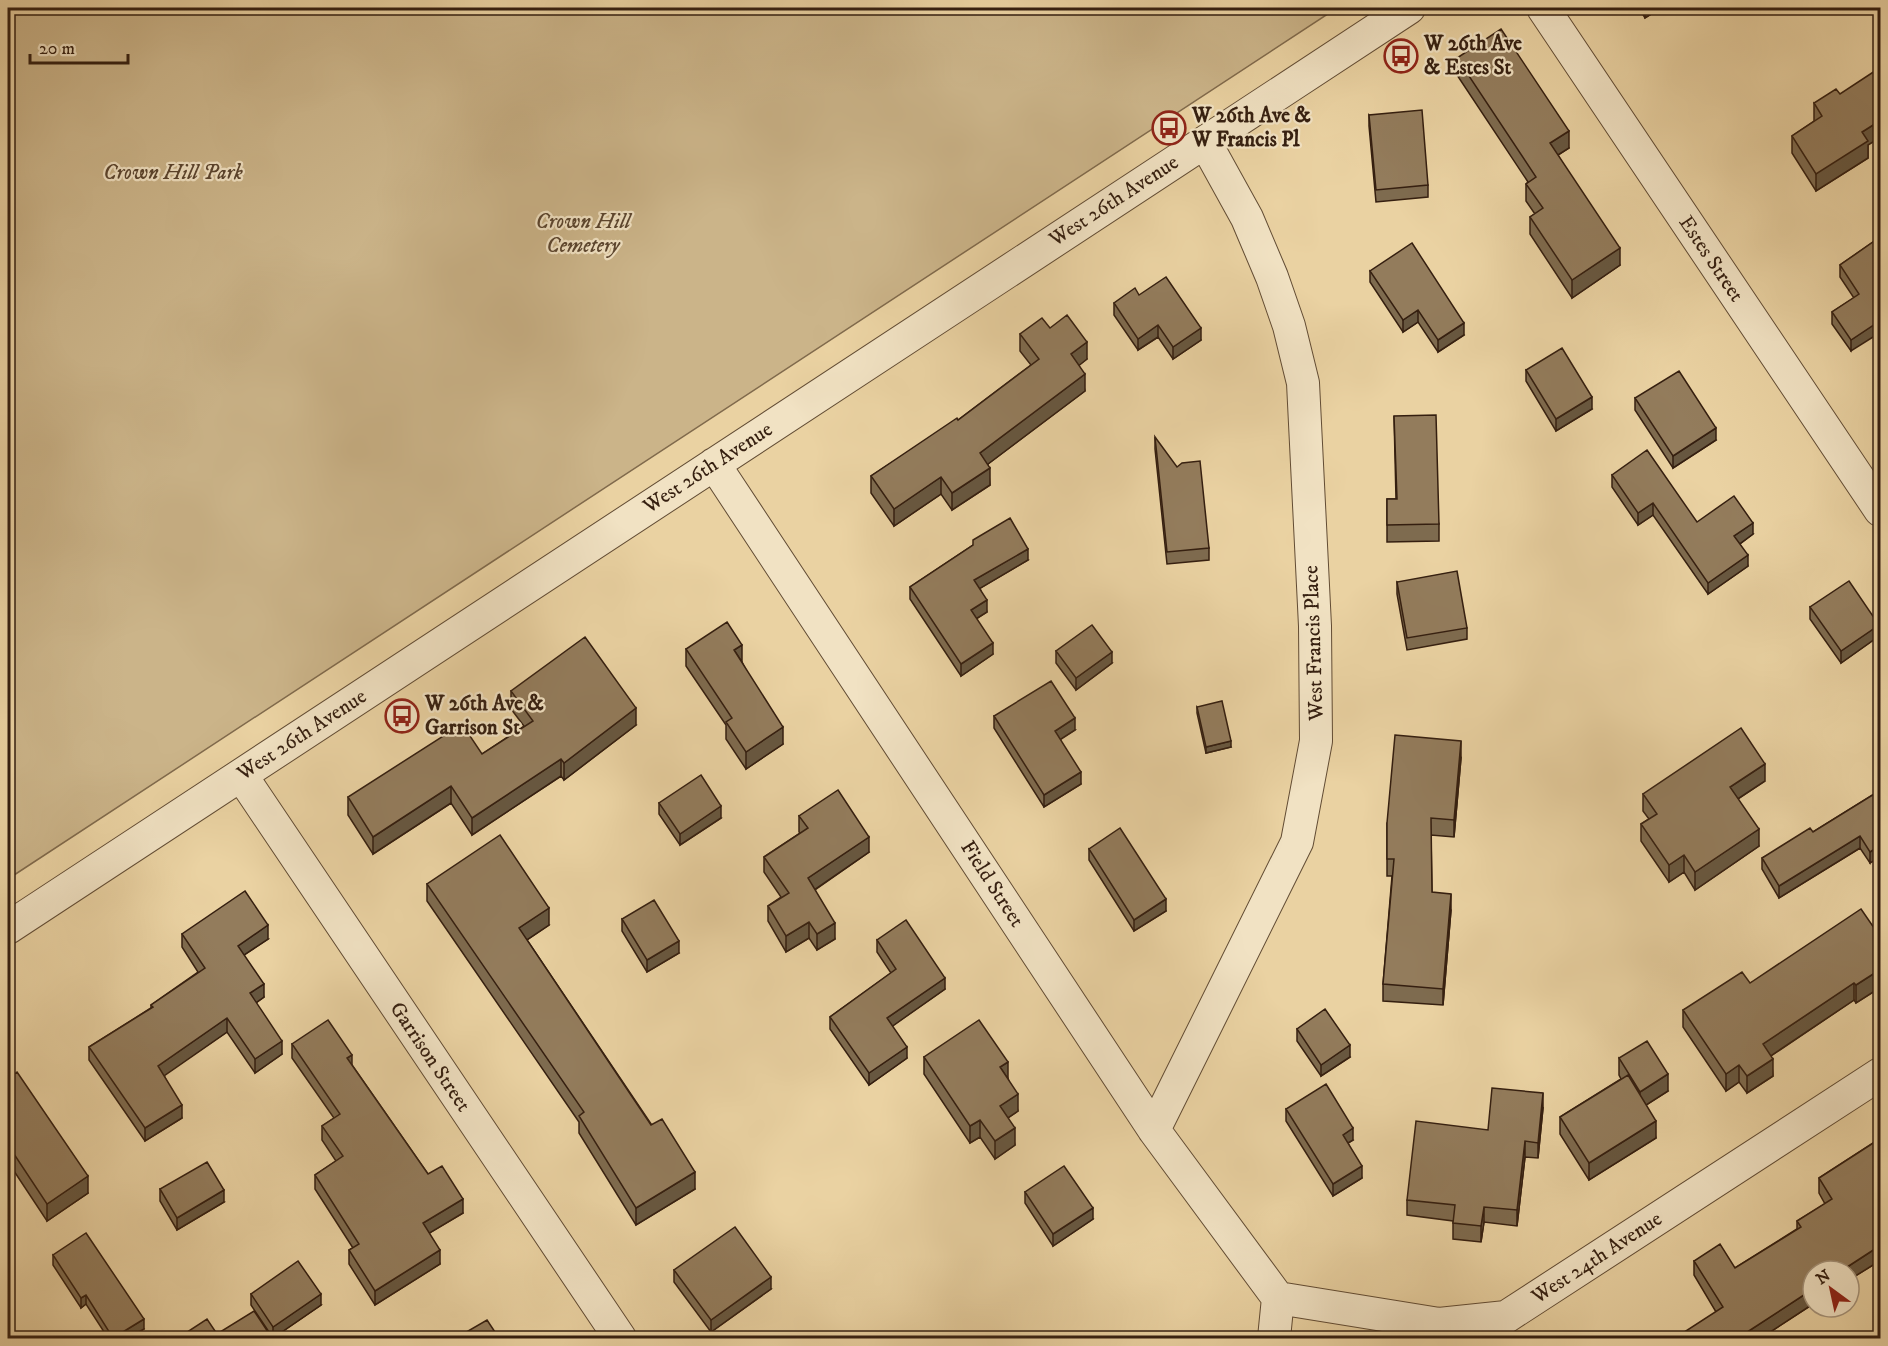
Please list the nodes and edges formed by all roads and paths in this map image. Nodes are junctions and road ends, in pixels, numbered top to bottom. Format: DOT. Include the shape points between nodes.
graph roads {
  1 [pos="1409,8"];
  2 [pos="1543,8"];
  3 [pos="1205,142"];
  4 [pos="714,464"];
  5 [pos="1881,510"];
  6 [pos="241,775"];
  7 [pos="8,928"];
  8 [pos="1881,1074"];
  9 [pos="1154,1130"];
  10 [pos="1278,1298"];
  11 [pos="1513,1328"];
  12 [pos="620,1338"];
  13 [pos="1274,1338"];
  1 -- 3 [label="street, West 26th Avenue"];
  2 -- 5 [label="street, Estes Street"];
  3 -- 4 [label="street, West 26th Avenue"];
  3 -- 9 [label="street, West Francis Place" via="1247,218 1272,277 1303,383 1315,626 1316,741 1297,842"];
  4 -- 6 [label="street, West 26th Avenue"];
  4 -- 9 [label="street, Field Street"];
  6 -- 7 [label="street, West 26th Avenue"];
  6 -- 12 [label="street, Garrison Street"];
  8 -- 11 [label="street, West 24th Avenue"];
  9 -- 10 [label="street, Field Street"];
  10 -- 11 [label="street, West 24th Avenue" via="1440,1324"];
  10 -- 13 [label="street"];
}
